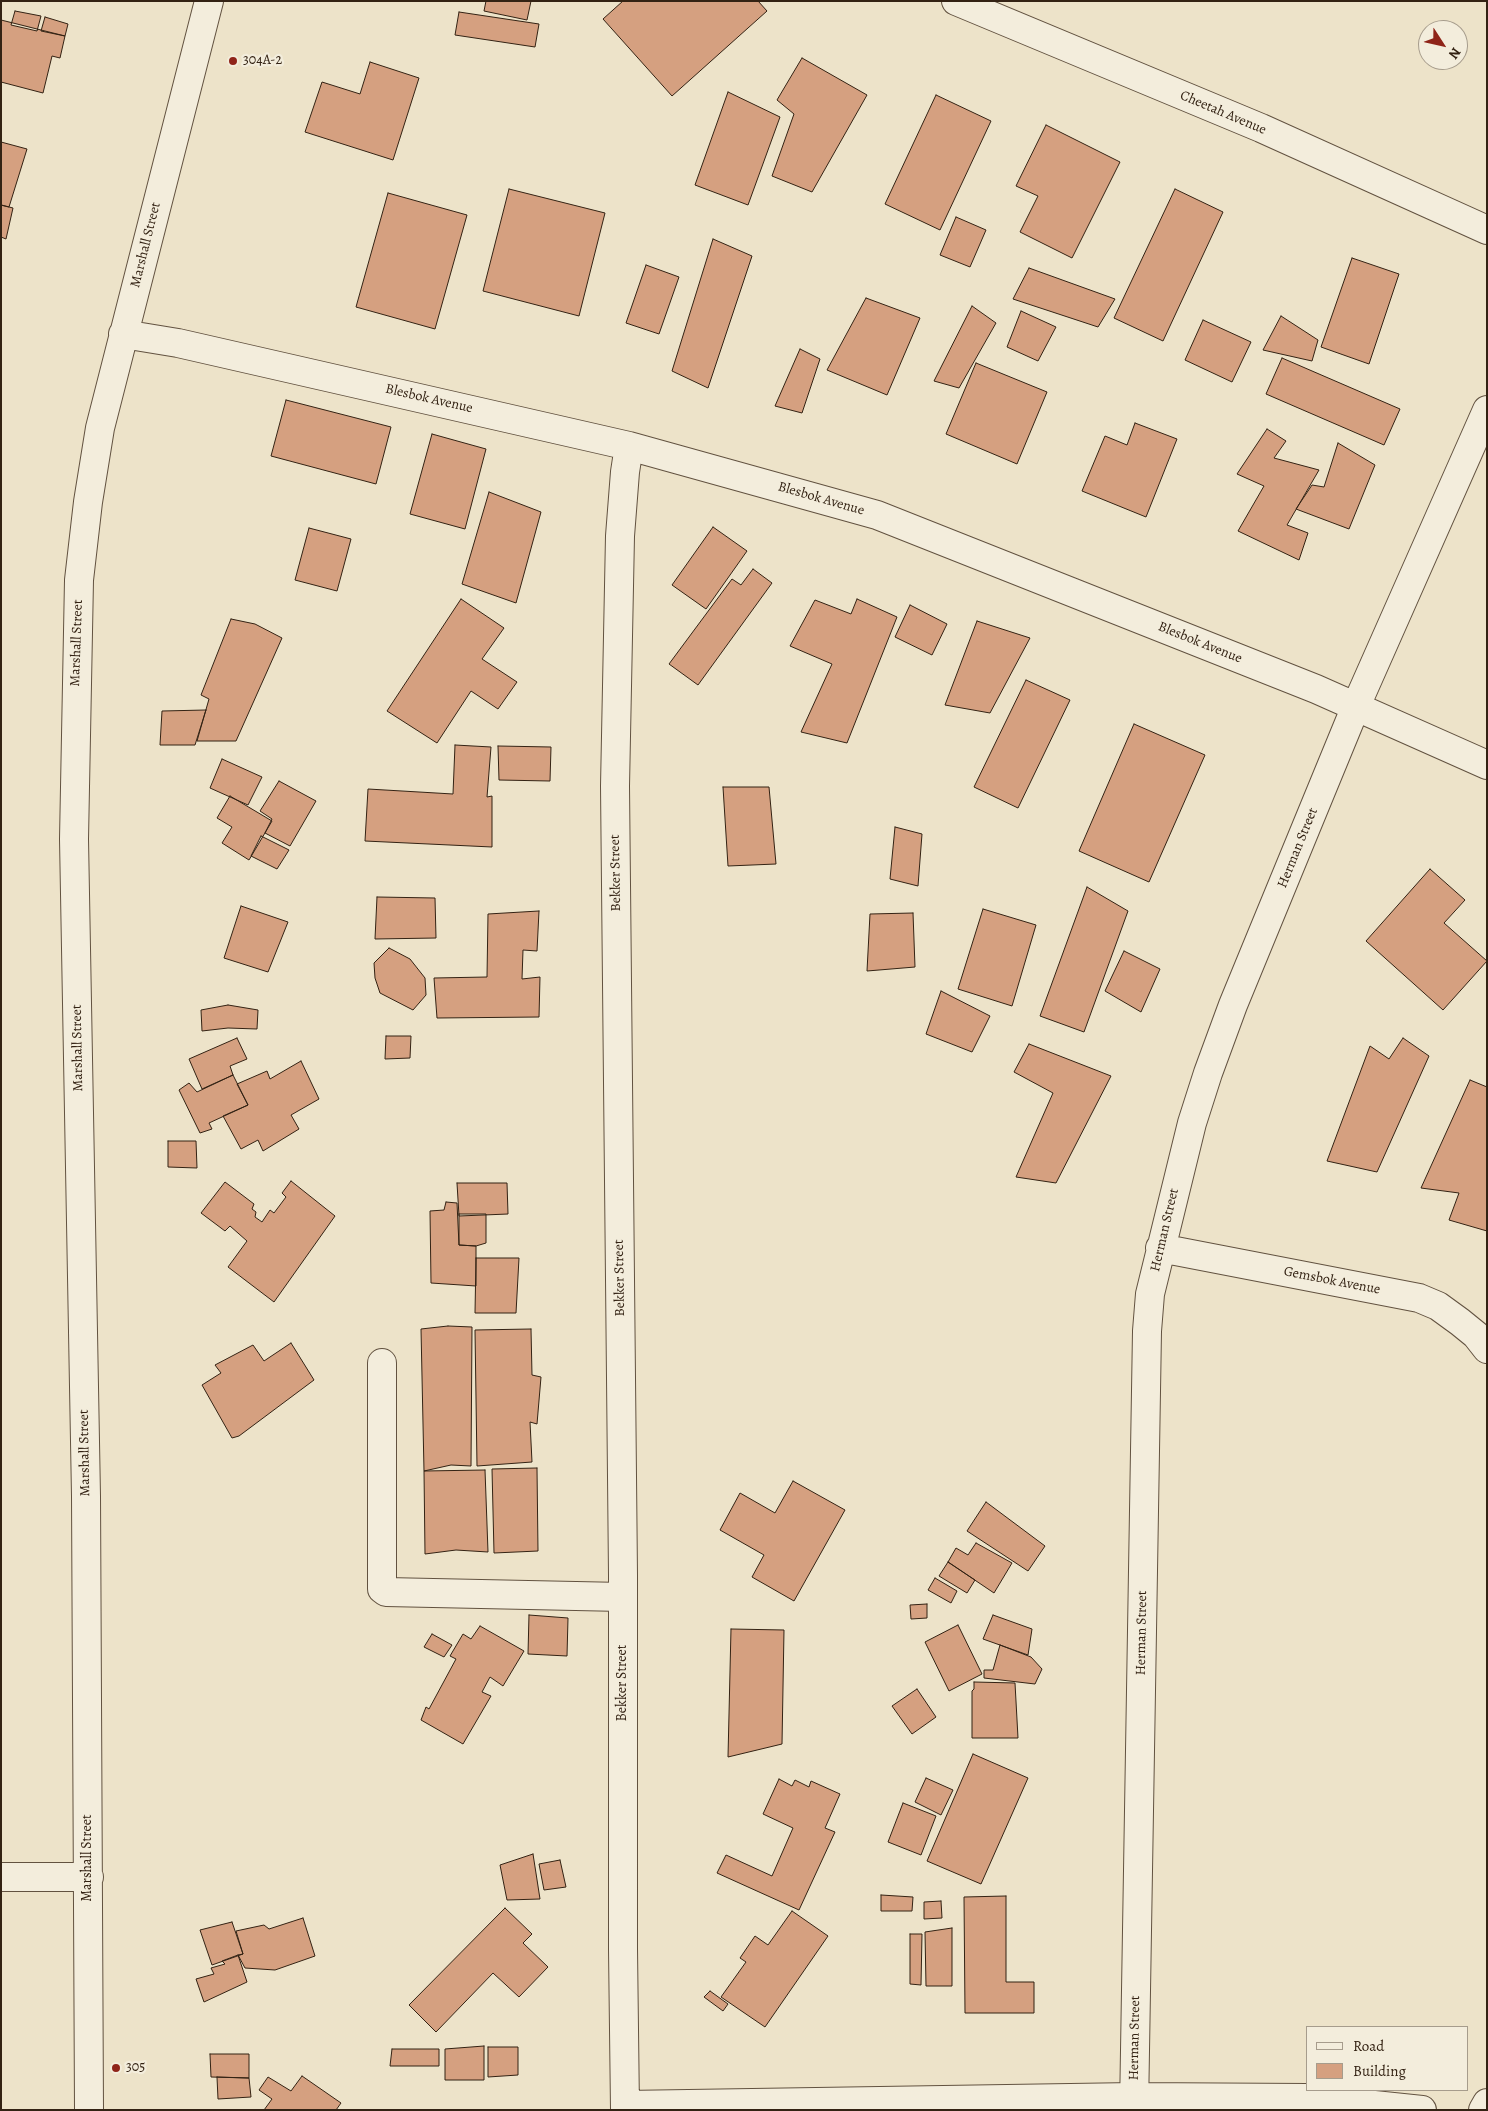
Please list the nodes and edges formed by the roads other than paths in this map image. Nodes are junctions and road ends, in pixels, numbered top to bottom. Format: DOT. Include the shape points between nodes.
graph roads {
  1 [pos="209,1"];
  2 [pos="956,1"];
  3 [pos="1487,230"];
  4 [pos="123,334"];
  5 [pos="1487,410"];
  6 [pos="629,446"];
  7 [pos="1356,706"];
  8 [pos="1487,765"];
  9 [pos="1160,1248"];
  10 [pos="1487,1349"];
  11 [pos="382,1363"];
  12 [pos="623,1597"];
  13 [pos="1,1877"];
  14 [pos="89,1877"];
  15 [pos="1134,2103"];
  16 [pos="1487,2103"];
  17 [pos="625,2107"];
  18 [pos="89,2110"];
  19 [pos="1422,2110"];
  20 [pos="1483,2110"];
  1 -- 4 [label="street, Marshall Street"];
  2 -- 3 [label="street, Cheetah Avenue" via="1261,128"];
  4 -- 6 [label="street, Blesbok Avenue" via="178,342"];
  4 -- 14 [label="street, Marshall Street" via="100,428 88,502 79,580 75,709 74,839 86,1496"];
  5 -- 7 [label="street, Herman Street"];
  6 -- 7 [label="street, Blesbok Avenue" via="876,515"];
  6 -- 12 [label="street, Bekker Street" via="620,536 615,786"];
  7 -- 8 [label="street, Blesbok Avenue"];
  7 -- 9 [label="street, Herman Street" via="1208,1072"];
  9 -- 10 [label="street, Gemsbok Avenue" via="1419,1298 1438,1306 1460,1322"];
  9 -- 15 [label="street, Herman Street" via="1150,1294 1147,1331"];
  11 -- 12 [label="street" via="382,1589 386,1592"];
  12 -- 17 [label="street, Bekker Street"];
  13 -- 14 [label="street"];
  14 -- 18 [label="street, Marshall Street"];
  15 -- 17 [label="street"];
  15 -- 19 [label="street" via="1307,2098"];
  16 -- 20 [label="street"];
}
